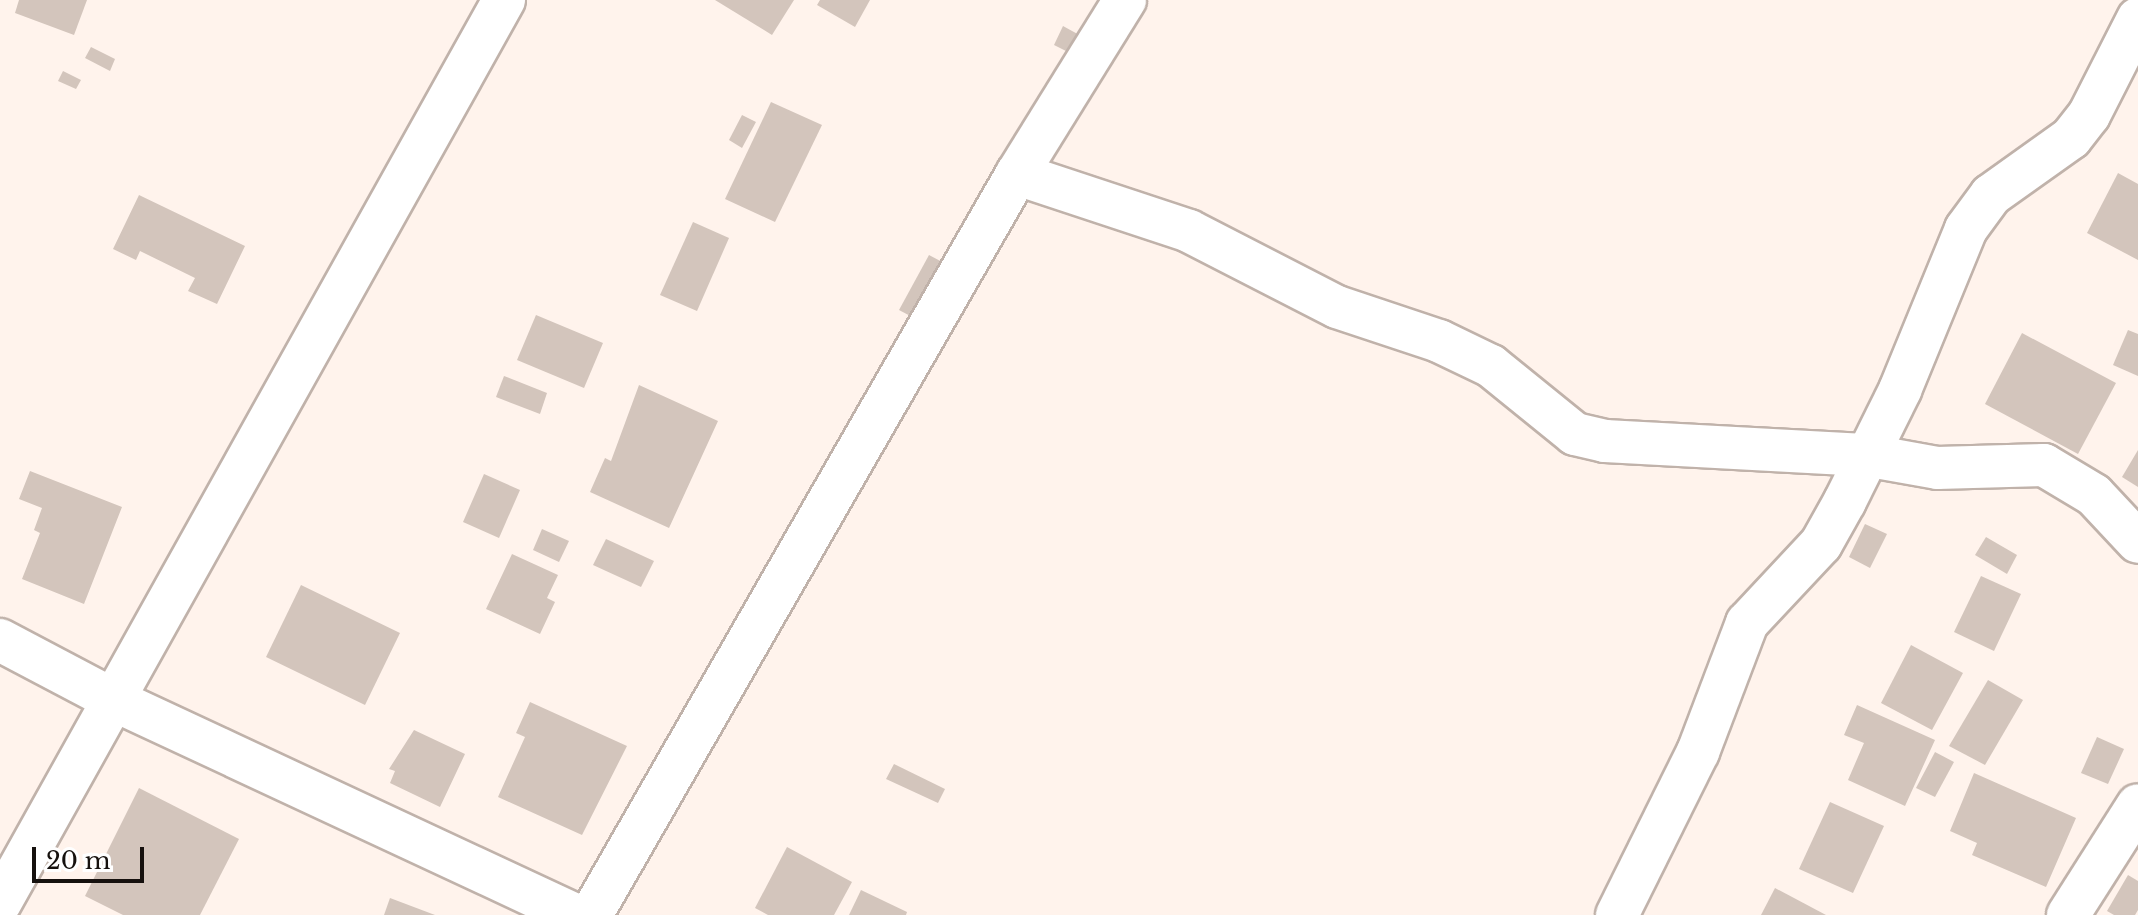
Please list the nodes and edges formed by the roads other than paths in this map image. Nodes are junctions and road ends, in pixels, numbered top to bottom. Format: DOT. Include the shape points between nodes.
graph roads {
  1 [pos="504,0"];
  2 [pos="1125,0"];
  3 [pos="2138,19"];
  4 [pos="1017,174"];
  5 [pos="1865,455"];
  6 [pos="2138,542"];
  7 [pos="0,640"];
  8 [pos="114,700"];
  9 [pos="2138,805"];
  10 [pos="0,903"];
  11 [pos="575,915"];
  12 [pos="591,915"];
  13 [pos="1617,915"];
  14 [pos="2068,915"];
  1 -- 8 [label="street"];
  2 -- 4 [label="street"];
  3 -- 5 [label="street" via="2089,115 2071,138 1991,195 1966,229 1900,390"];
  4 -- 5 [label="street" via="1189,231 1337,307 1439,341 1491,366 1575,434 1605,441"];
  4 -- 12 [label="street"];
  5 -- 6 [label="street" via="1937,468 2044,465 2094,495"];
  5 -- 13 [label="street" via="1821,544 1747,623 1698,752"];
  7 -- 8 [label="street"];
  8 -- 10 [label="street"];
  8 -- 11 [label="street"];
  9 -- 14 [label="street"];
}
